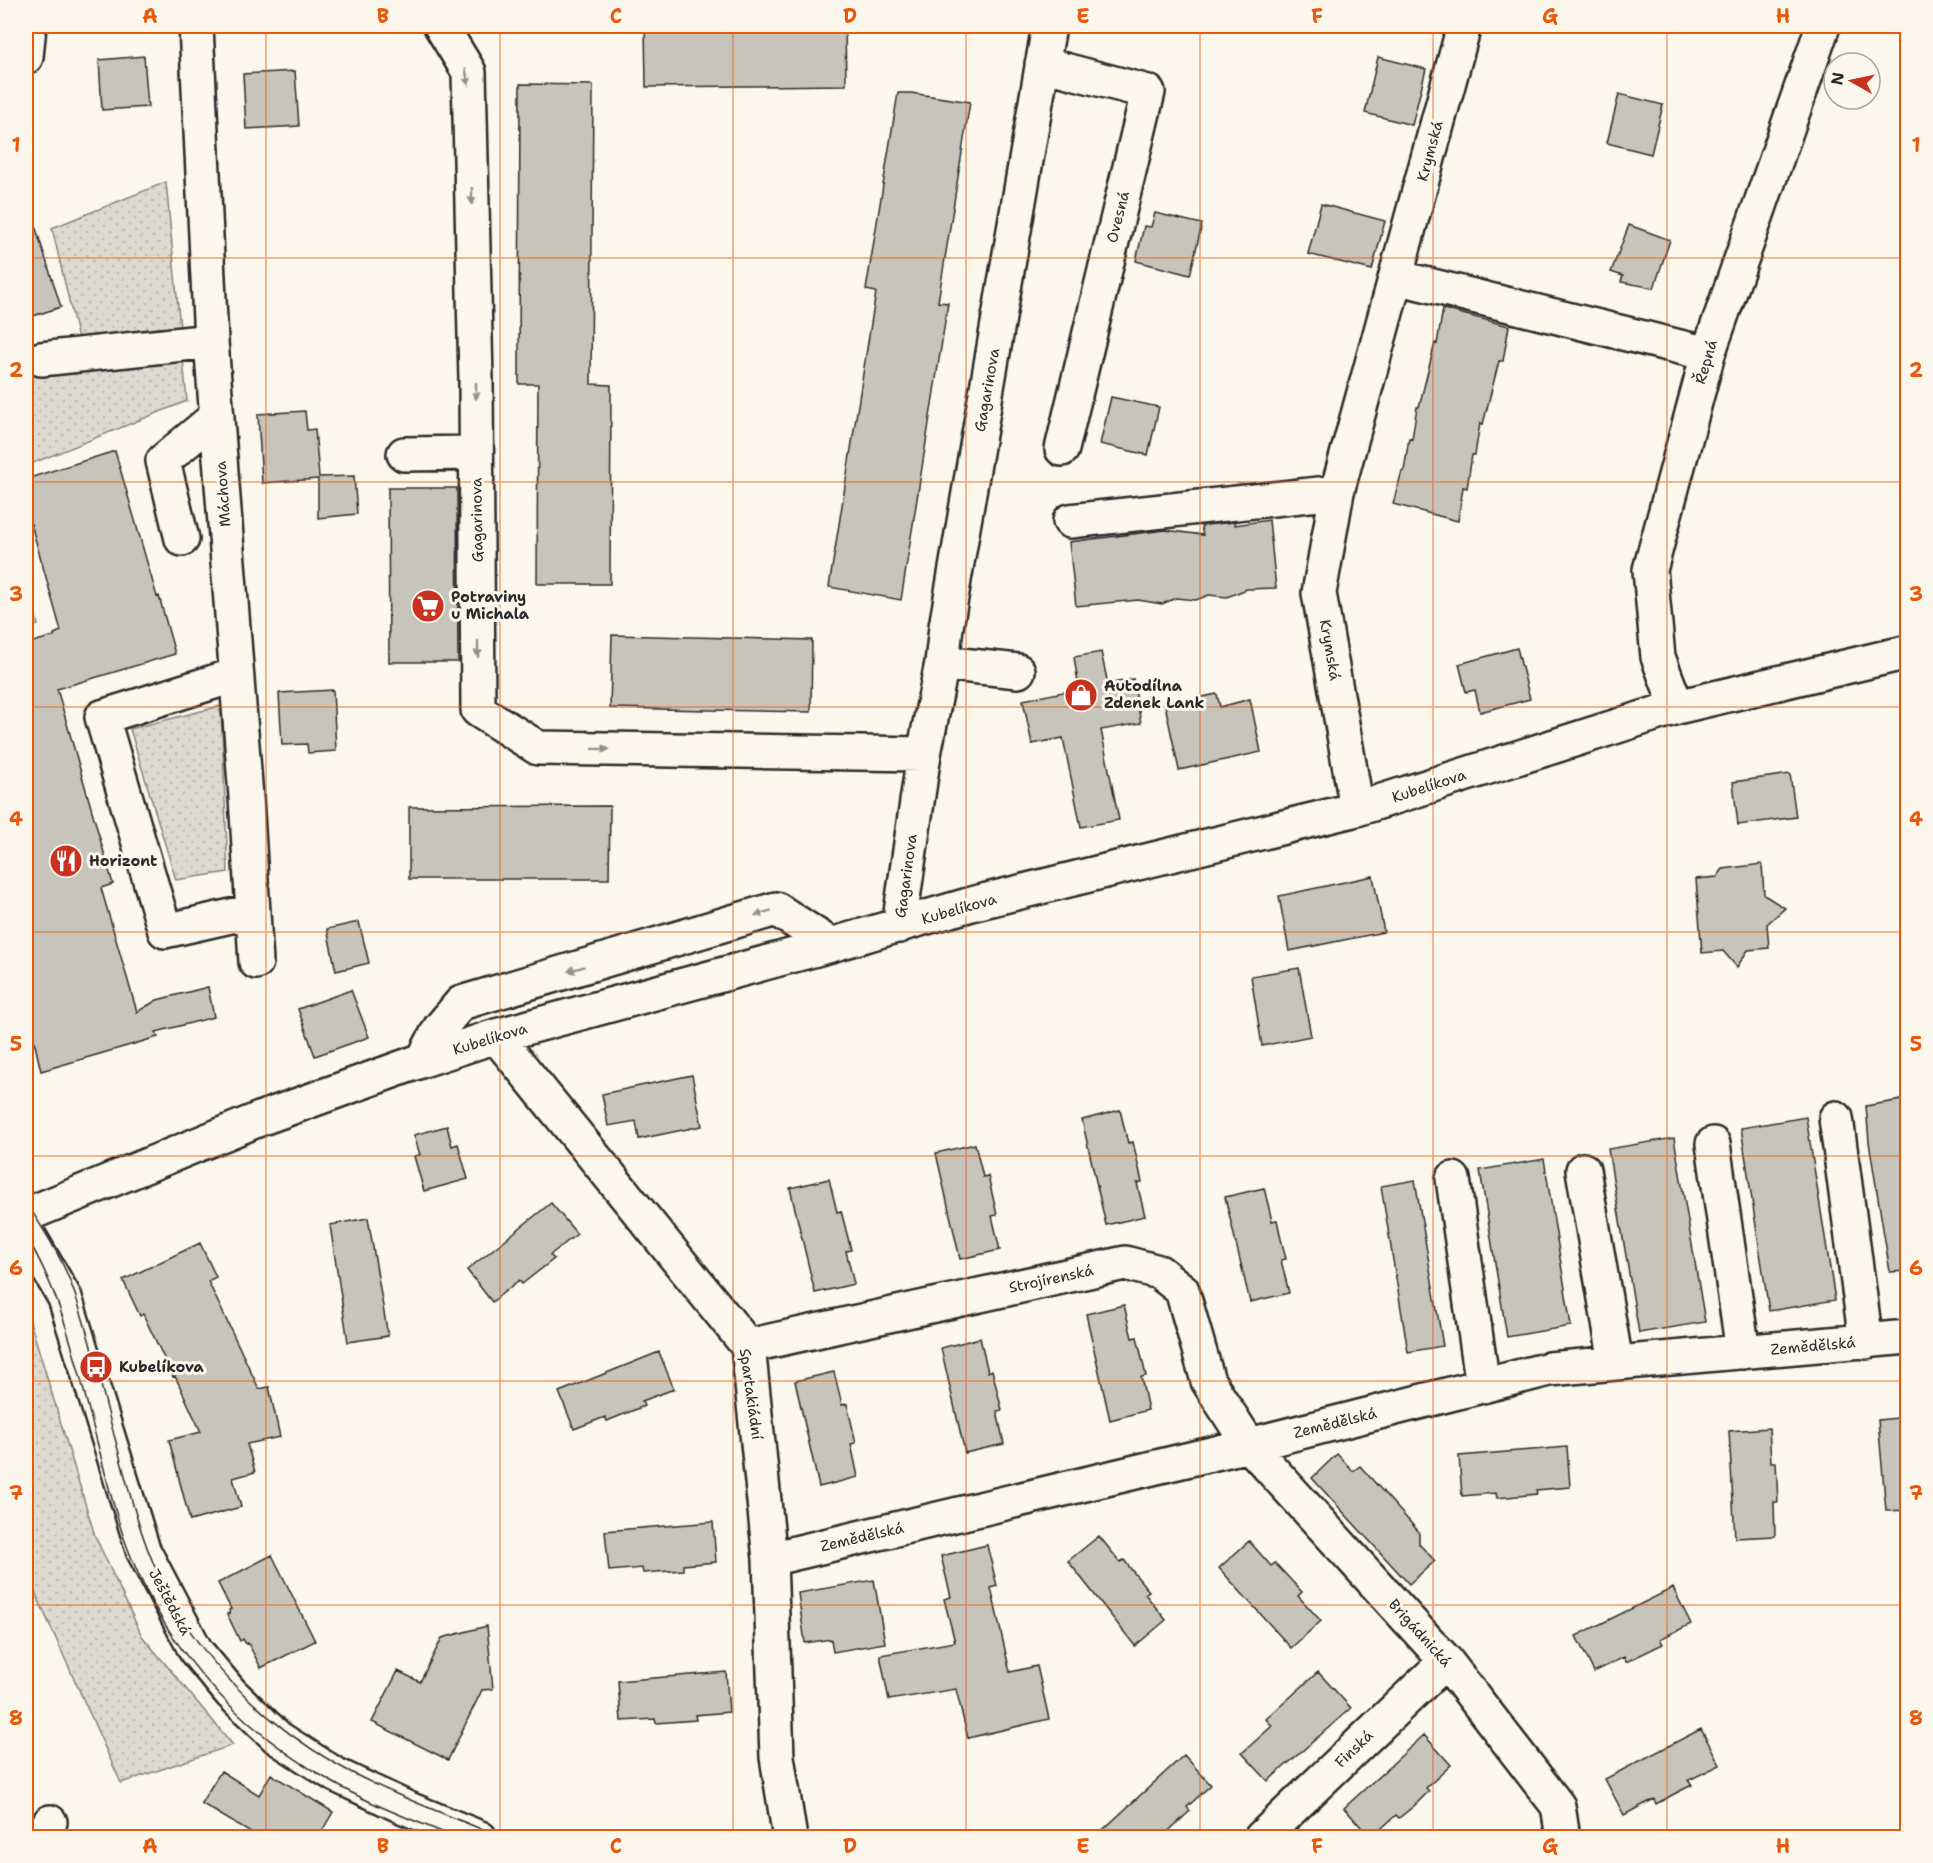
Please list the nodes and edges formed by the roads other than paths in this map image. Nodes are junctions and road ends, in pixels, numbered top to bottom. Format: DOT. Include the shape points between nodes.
graph roads {
  1 [pos="29,26"];
  2 [pos="196,26"];
  3 [pos="441,26"];
  4 [pos="1049,26"];
  5 [pos="1464,26"];
  6 [pos="1822,26"];
  7 [pos="26,57"];
  8 [pos="1042,64"];
  9 [pos="1396,277"];
  10 [pos="211,341"];
  11 [pos="1708,354"];
  12 [pos="41,359"];
  13 [pos="217,416"];
  14 [pos="1062,449"];
  15 [pos="476,453"];
  16 [pos="404,454"];
  17 [pos="1337,492"];
  18 [pos="1070,521"];
  19 [pos="182,539"];
  20 [pos="1908,652"];
  21 [pos="942,663"];
  22 [pos="1018,670"];
  23 [pos="236,675"];
  24 [pos="1677,707"];
  25 [pos="924,754"];
  26 [pos="1357,809"];
  27 [pos="253,911"];
  28 [pos="899,926"];
  29 [pos="831,945"];
  30 [pos="256,962"];
  31 [pos="496,1036"];
  32 [pos="423,1059"];
  33 [pos="1836,1119"];
  34 [pos="1713,1144"];
  35 [pos="1583,1170"];
  36 [pos="1453,1179"];
  37 [pos="26,1215"];
  38 [pos="26,1231"];
  39 [pos="1908,1337"];
  40 [pos="1866,1342"];
  41 [pos="748,1346"];
  42 [pos="1743,1352"];
  43 [pos="1616,1363"];
  44 [pos="1484,1386"];
  45 [pos="1249,1445"];
  46 [pos="770,1559"];
  47 [pos="1446,1660"];
  48 [pos="480,1838"];
  49 [pos="790,1838"];
  50 [pos="1261,1838"];
  51 [pos="1563,1838"];
  1 -- 7 [label="street"];
  2 -- 10 [label="street, Máchova"];
  3 -- 15 [label="street, Gagarinova, one-way" via="469,72"];
  4 -- 8 [label="street, Gagarinova"];
  5 -- 9 [label="street, Krymská"];
  6 -- 11 [label="street, Řepná"];
  8 -- 14 [label="street, Ovesná" via="1148,92"];
  8 -- 21 [label="street, Gagarinova"];
  9 -- 11 [label="street"];
  9 -- 17 [label="street, Krymská"];
  10 -- 12 [label="street"];
  10 -- 13 [label="street, Máchova"];
  11 -- 24 [label="street, Řepná" via="1650,570 1658,657"];
  13 -- 19 [label="street" via="163,461"];
  13 -- 23 [label="street, Máchova"];
  15 -- 16 [label="street"];
  15 -- 25 [label="street, Gagarinova, one-way" via="466,710 535,754"];
  17 -- 18 [label="street"];
  17 -- 26 [label="street, Krymská" via="1319,593"];
  20 -- 24 [label="street, Kubelíkova"];
  21 -- 22 [label="street"];
  21 -- 25 [label="street, Gagarinova"];
  23 -- 27 [label="street, Máchova"];
  23 -- 27 [label="street" via="102,717 165,931"];
  24 -- 26 [label="street, Kubelíkova"];
  25 -- 28 [label="street, Gagarinova"];
  26 -- 28 [label="street, Kubelíkova" via="975,903"];
  27 -- 30 [label="street, Máchova"];
  28 -- 29 [label="street, Kubelíkova"];
  29 -- 31 [label="street, Kubelíkova"];
  29 -- 32 [label="street, one-way" via="776,909 461,1003 440,1028"];
  31 -- 32 [label="street, Kubelíkova"];
  31 -- 41 [label="street, Spartakiádní"];
  32 -- 37 [label="street, Kubelíkova" via="262,1118"];
  33 -- 40 [label="street"];
  34 -- 42 [label="street"];
  35 -- 43 [label="street"];
  36 -- 44 [label="street"];
  38 -- 48 [label="street, Ještědská" via="65,1298 143,1550 196,1651 231,1693 278,1738 334,1774"];
  39 -- 40 [label="street, Zemědělská"];
  40 -- 42 [label="street, Zemědělská"];
  41 -- 45 [label="street, Strojírenská" via="1125,1263 1159,1272 1182,1290 1208,1381"];
  41 -- 46 [label="street, Spartakiádní"];
  42 -- 43 [label="street, Zemědělská"];
  43 -- 44 [label="street, Zemědělská" via="1549,1369"];
  44 -- 45 [label="street, Zemědělská"];
  45 -- 46 [label="street, Zemědělská"];
  45 -- 47 [label="street, Brigádnická"];
  46 -- 49 [label="street, Spartakiádní" via="777,1757"];
  47 -- 50 [label="street, Finská"];
  47 -- 51 [label="street, Brigádnická" via="1558,1806"];
}
